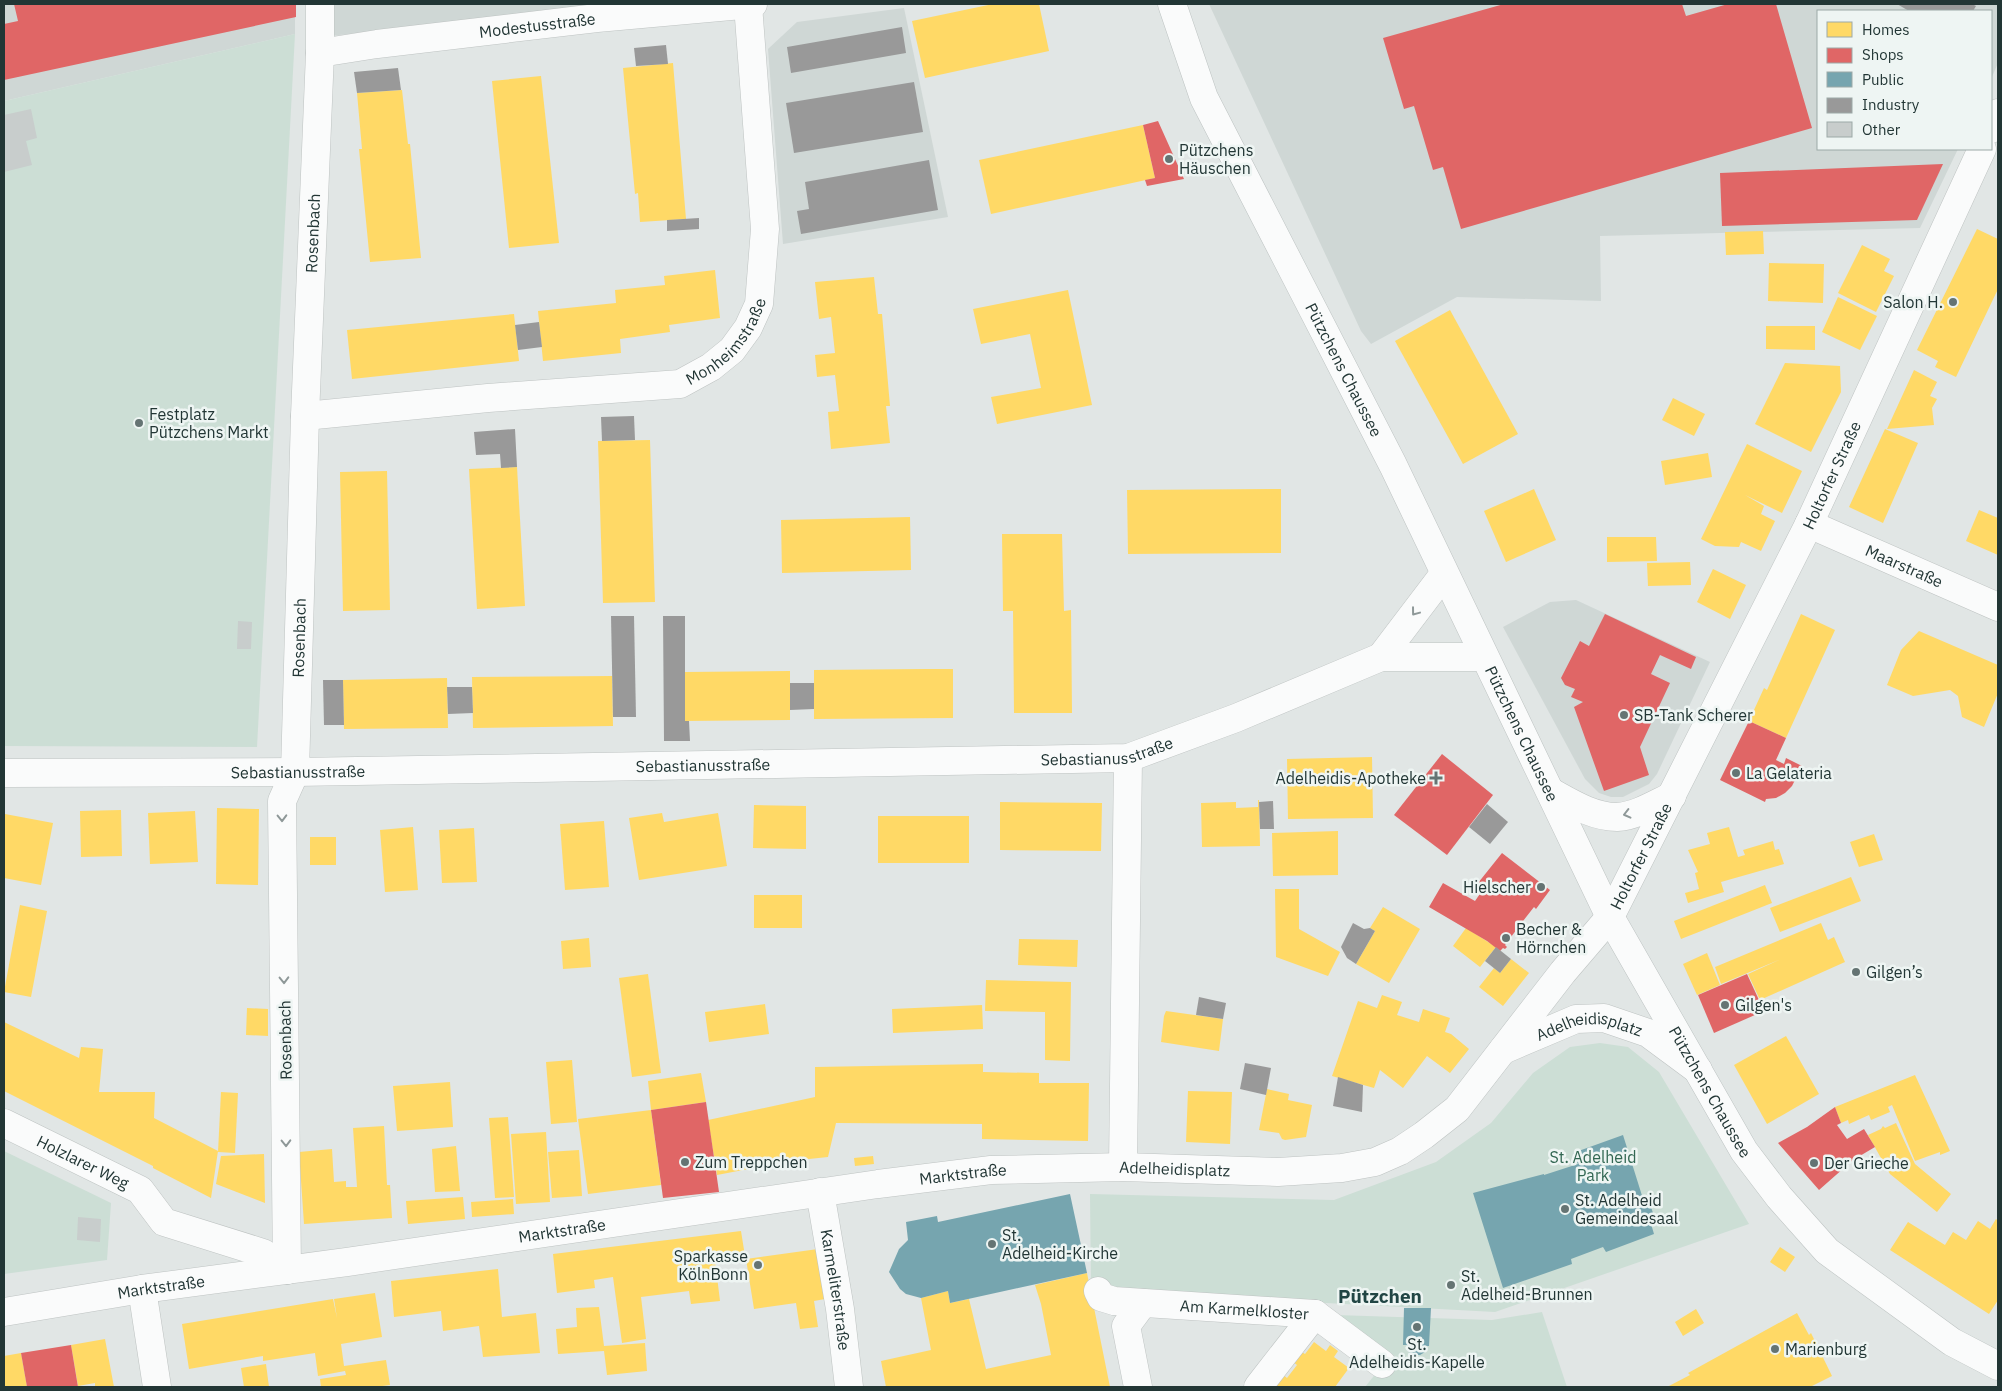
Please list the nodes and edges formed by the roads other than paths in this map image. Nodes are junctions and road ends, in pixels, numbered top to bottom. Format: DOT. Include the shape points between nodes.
graph roads {
  1 [pos="320,4"];
  2 [pos="750,4"];
  3 [pos="1172,4"];
  4 [pos="320,54"];
  5 [pos="1998,113"];
  6 [pos="1992,127"];
  7 [pos="1982,150"];
  8 [pos="305,416"];
  9 [pos="1808,524"];
  10 [pos="1444,574"];
  11 [pos="1998,607"];
  12 [pos="1381,657"];
  13 [pos="1483,657"];
  14 [pos="1128,758"];
  15 [pos="295,772"];
  16 [pos="4,773"];
  17 [pos="1551,792"];
  18 [pos="1672,796"];
  19 [pos="1610,918"];
  20 [pos="1502,1051"];
  21 [pos="1698,1070"];
  22 [pos="4,1123"];
  23 [pos="1123,1167"];
  24 [pos="820,1192"];
  25 [pos="287,1270"];
  26 [pos="142,1289"];
  27 [pos="1143,1304"];
  28 [pos="4,1312"];
  29 [pos="1314,1314"];
  30 [pos="1126,1326"];
  31 [pos="1382,1364"];
  32 [pos="1998,1366"];
  33 [pos="157,1387"];
  34 [pos="849,1387"];
  35 [pos="1138,1387"];
  36 [pos="1258,1387"];
  1 -- 4 [label="street, Rosenbach"];
  2 -- 4 [label="street, Modestusstraße" via="597,18 377,44"];
  2 -- 8 [label="street, Monheimstraße" via="765,230 759,304 748,328 732,350 711,367 680,384"];
  3 -- 10 [label="street, Pützchens Chaussee" via="1204,98 1393,465"];
  4 -- 8 [label="street, Rosenbach"];
  5 -- 6 [label="street"];
  7 -- 9 [label="street, Holtorfer Straße"];
  8 -- 15 [label="street, Rosenbach"];
  9 -- 11 [label="street, Maarstraße"];
  9 -- 18 [label="street, Holtorfer Straße"];
  10 -- 12 [label="street, Sebastianusstraße, one-way"];
  10 -- 13 [label="street, Pützchens Chaussee"];
  12 -- 13 [label="street, Sebastianusstraße"];
  12 -- 14 [label="street, Sebastianusstraße" via="1236,718"];
  13 -- 17 [label="street, Pützchens Chaussee"];
  14 -- 15 [label="street, Sebastianusstraße"];
  14 -- 23 [label="street, Adelheidisplatz"];
  15 -- 16 [label="street, Sebastianusstraße"];
  15 -- 25 [label="street, Rosenbach, one-way" via="282,802"];
  18 -- 17 [label="street, Holtorfer Straße, one-way" via="1643,810 1617,816 1587,811"];
  17 -- 19 [label="street, Pützchens Chaussee"];
  18 -- 19 [label="street, Holtorfer Straße"];
  19 -- 20 [label="street, Adelheidisplatz"];
  19 -- 21 [label="street, Pützchens Chaussee"];
  20 -- 21 [label="street, Adelheidisplatz" via="1576,1019 1604,1018 1648,1034"];
  20 -- 23 [label="street, Adelheidisplatz" via="1456,1109 1400,1151 1375,1162 1342,1168 1278,1172"];
  21 -- 32 [label="street, Pützchens Chaussee" via="1744,1151 1827,1251 1952,1342"];
  22 -- 25 [label="street, Holzlarer Weg" via="140,1190 164,1222 263,1253"];
  23 -- 24 [label="street, Marktstraße" via="991,1170"];
  24 -- 25 [label="street, Marktstraße"];
  24 -- 34 [label="street, Karmeliterstraße" via="840,1309"];
  25 -- 26 [label="street, Marktstraße"];
  26 -- 28 [label="street, Marktstraße"];
  26 -- 33 [label="street"];
  27 -- 29 [label="street, Am Karmelkloster"];
  27 -- 30 [label="street"];
  27 -- 30 [label="street, Am Karmelkloster" via="1106,1296"];
  29 -- 31 [label="street"];
  29 -- 36 [label="street, Am Karmelkloster"];
  30 -- 35 [label="street, Am Karmelkloster"];
}
